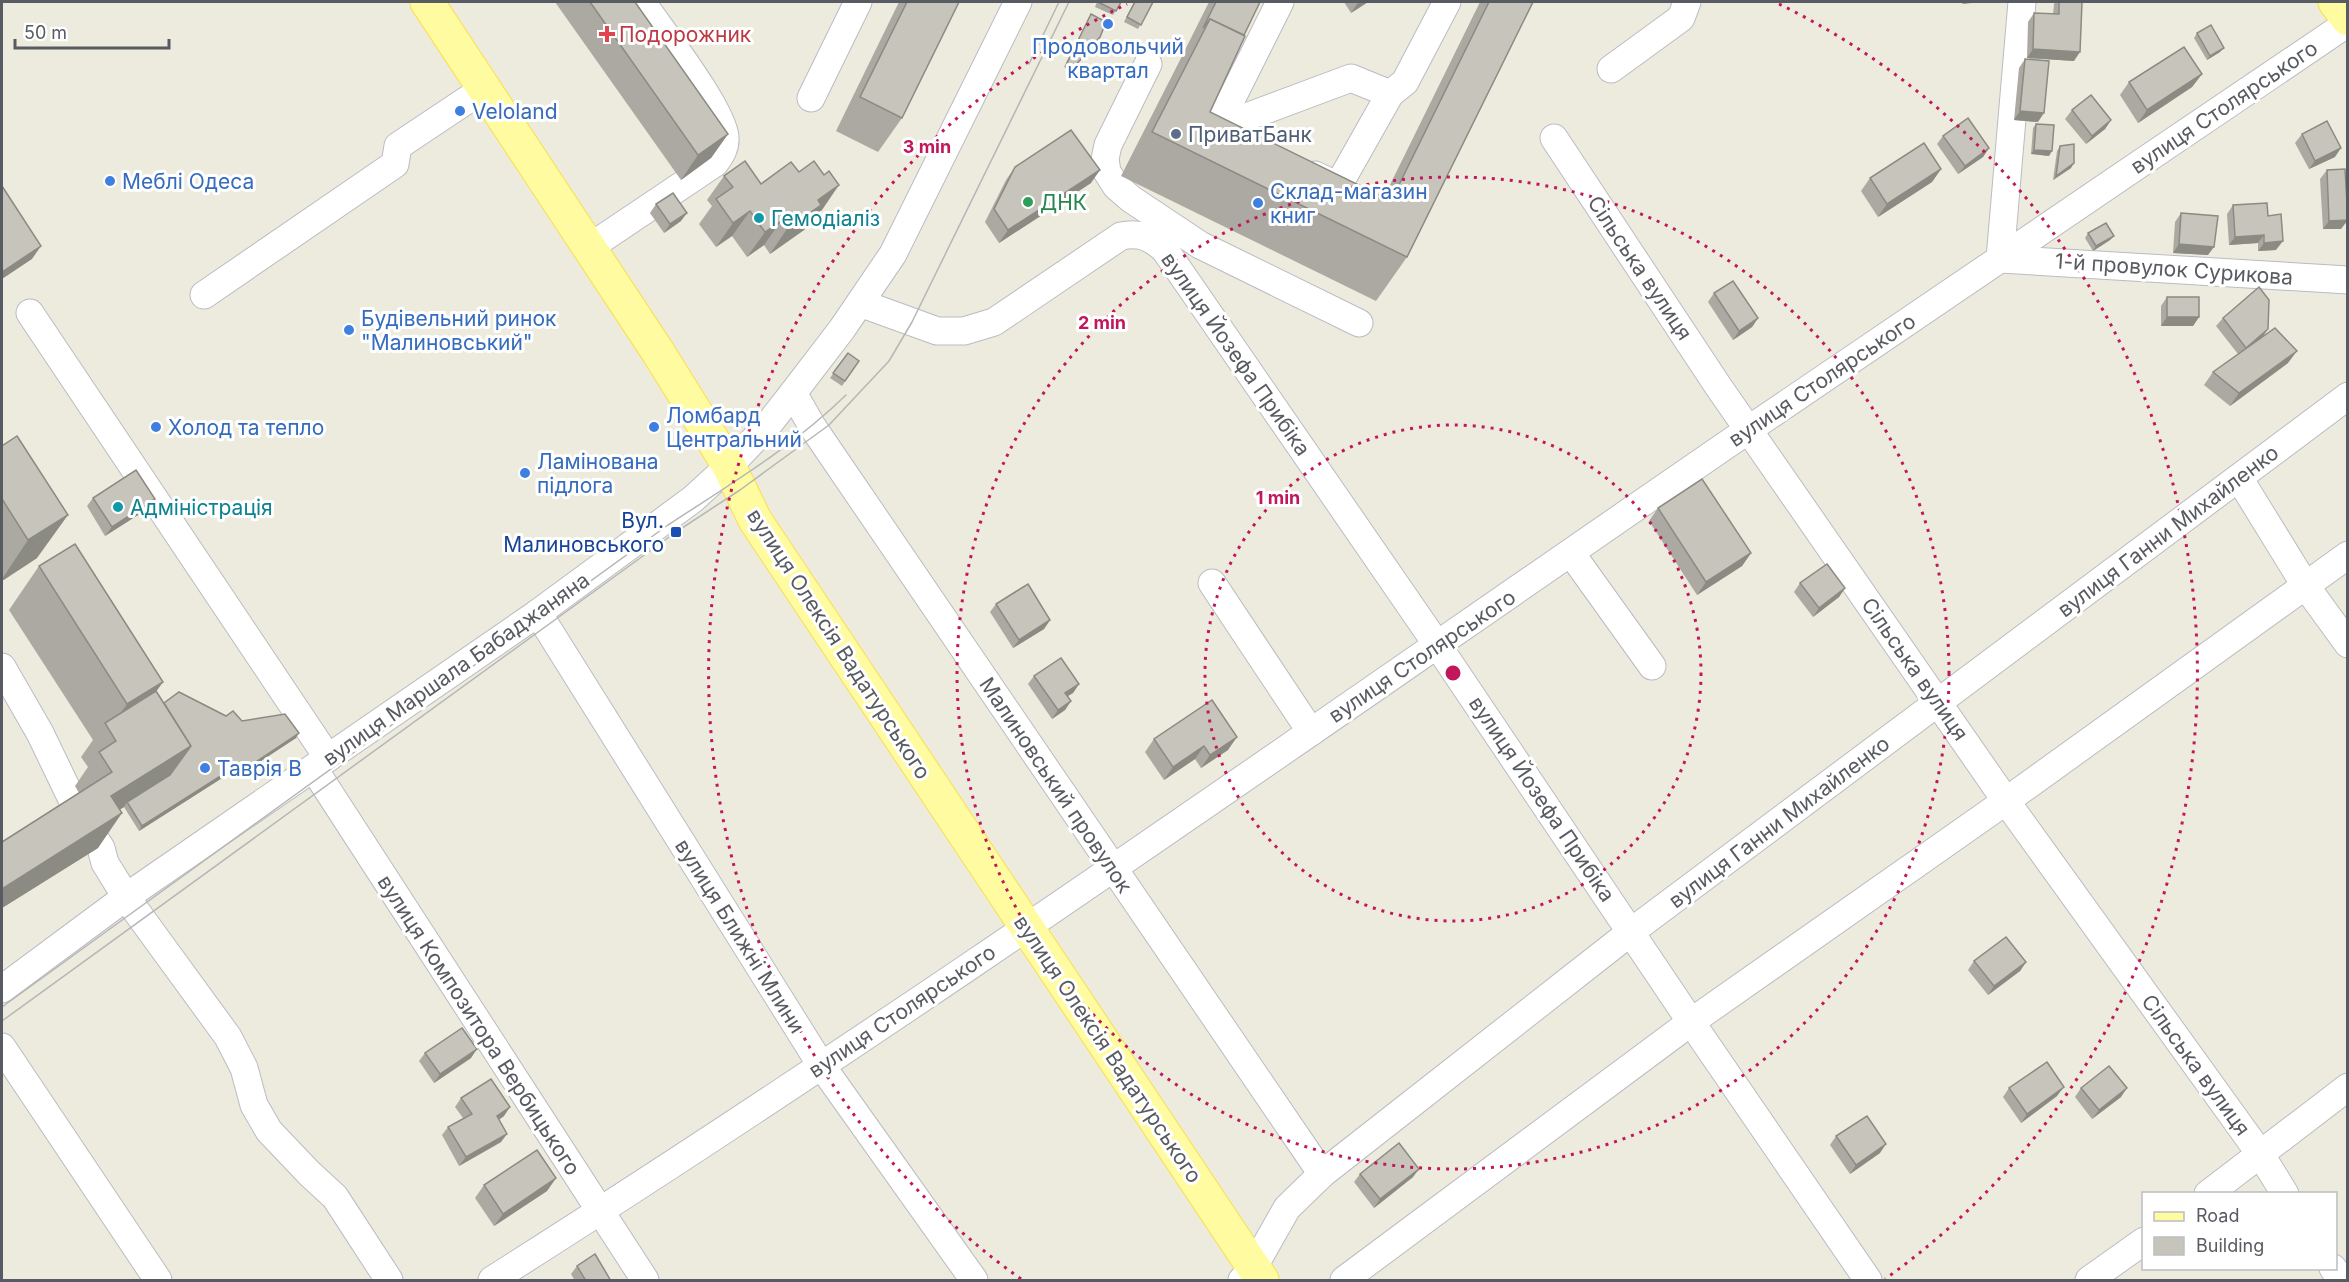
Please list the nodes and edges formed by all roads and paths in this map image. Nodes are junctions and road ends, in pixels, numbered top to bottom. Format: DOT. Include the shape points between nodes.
graph roads {
  1 [pos="427,2"];
  2 [pos="642,2"];
  3 [pos="858,2"];
  4 [pos="1018,2"];
  5 [pos="1280,2"];
  6 [pos="1447,2"];
  7 [pos="1687,2"];
  8 [pos="2022,2"];
  9 [pos="2335,2"];
  10 [pos="2348,21"];
  11 [pos="1148,64"];
  12 [pos="1611,69"];
  13 [pos="485,88"];
  14 [pos="1390,94"];
  15 [pos="811,98"];
  16 [pos="1217,128"];
  17 [pos="1554,138"];
  18 [pos="1247,142"];
  19 [pos="1297,167"];
  20 [pos="1148,230"];
  21 [pos="590,247"];
  22 [pos="2000,259"];
  23 [pos="2348,280"];
  24 [pos="204,295"];
  25 [pos="860,303"];
  26 [pos="30,313"];
  27 [pos="1359,323"];
  28 [pos="793,393"];
  29 [pos="2348,396"];
  30 [pos="1749,429"];
  31 [pos="729,466"];
  32 [pos="2239,478"];
  33 [pos="1571,553"];
  34 [pos="2348,555"];
  35 [pos="1212,583"];
  36 [pos="2305,585"];
  37 [pos="538,613"];
  38 [pos="2348,644"];
  39 [pos="1438,646"];
  40 [pos="2,666"];
  41 [pos="1652,666"];
  42 [pos="1939,703"];
  43 [pos="1311,732"];
  44 [pos="321,764"];
  45 [pos="2006,801"];
  46 [pos="1112,868"];
  47 [pos="126,897"];
  48 [pos="1027,928"];
  49 [pos="1632,932"];
  50 [pos="2,989"];
  51 [pos="1691,1022"];
  52 [pos="2,1047"];
  53 [pos="821,1065"];
  54 [pos="2348,1087"];
  55 [pos="2260,1155"];
  56 [pos="1322,1174"];
  57 [pos="2211,1192"];
  58 [pos="2284,1192"];
  59 [pos="600,1212"];
  60 [pos="2142,1242"];
  61 [pos="1252,1276"];
  62 [pos="158,1281"];
  63 [pos="389,1281"];
  64 [pos="492,1281"];
  65 [pos="645,1281"];
  66 [pos="974,1281"];
  67 [pos="1344,1281"];
  68 [pos="1868,1281"];
  69 [pos="2089,1281"];
  1 -- 13 [label="main road, вулиця Олексія Вадатурського"];
  2 -- 21 [label="street" via="717,111 726,139 715,163"];
  3 -- 15 [label="street"];
  4 -- 25 [label="street, вулиця Маршала Бабаджаняна" via="893,254"];
  5 -- 16 [label="street"];
  6 -- 14 [label="street" via="1405,82"];
  7 -- 12 [label="street" via="1681,18"];
  8 -- 22 [label="street"];
  9 -- 10 [label="main road"];
  10 -- 22 [label="street, вулиця Столярського"];
  11 -- 20 [label="street" via="1108,145 1105,159 1107,172 1131,199"];
  13 -- 21 [label="main road, вулиця Олексія Вадатурського"];
  13 -- 24 [label="street" via="398,146 395,164"];
  14 -- 16 [label="street" via="1351,78"];
  14 -- 19 [label="street" via="1338,186"];
  16 -- 18 [label="street"];
  17 -- 30 [label="street, Сільська вулиця"];
  20 -- 25 [label="street" via="1121,236 994,322 964,331 937,331"];
  20 -- 27 [label="street" via="1200,245"];
  20 -- 39 [label="street, вулиця Йозефа Прибіка" via="1166,250"];
  21 -- 31 [label="main road, вулиця Олексія Вадатурського"];
  22 -- 23 [label="street, 1-й провулок Сурикова"];
  22 -- 30 [label="street, вулиця Столярського"];
  25 -- 28 [label="street, вулиця Маршала Бабаджаняна"];
  26 -- 44 [label="street, вулиця Композитора Вербицького"];
  28 -- 31 [label="street, вулиця Маршала Бабаджаняна"];
  28 -- 46 [label="street, Малиновський провулок"];
  29 -- 32 [label="street, вулиця Ганни Михайленко"];
  30 -- 33 [label="street, вулиця Столярського"];
  30 -- 42 [label="street, Сільська вулиця"];
  31 -- 37 [label="street, вулиця Маршала Бабаджаняна" via="693,499"];
  31 -- 48 [label="main road, вулиця Олексія Вадатурського" via="755,520"];
  32 -- 36 [label="street"];
  32 -- 42 [label="street, вулиця Ганни Михайленко"];
  33 -- 39 [label="street, вулиця Столярського"];
  33 -- 41 [label="street"];
  34 -- 36 [label="street"];
  35 -- 43 [label="street"];
  36 -- 38 [label="street"];
  36 -- 45 [label="street"];
  37 -- 44 [label="street, вулиця Маршала Бабаджаняна"];
  37 -- 53 [label="street, вулиця Ближні Млини"];
  39 -- 43 [label="street, вулиця Столярського"];
  39 -- 49 [label="street, вулиця Йозефа Прибіка"];
  40 -- 47 [label="street"];
  42 -- 45 [label="street, Сільська вулиця"];
  42 -- 49 [label="street, вулиця Ганни Михайленко"];
  43 -- 46 [label="street, вулиця Столярського"];
  44 -- 47 [label="street, вулиця Маршала Бабаджаняна"];
  44 -- 59 [label="street, вулиця Композитора Вербицького"];
  45 -- 51 [label="street"];
  45 -- 55 [label="street, Сільська вулиця"];
  46 -- 48 [label="street, вулиця Столярського"];
  46 -- 56 [label="street, Малиновський провулок"];
  47 -- 50 [label="street, вулиця Маршала Бабаджаняна"];
  47 -- 63 [label="street" via="228,1037 244,1068 254,1105 269,1131 335,1197"];
  48 -- 53 [label="street, вулиця Столярського"];
  48 -- 61 [label="main road, вулиця Олексія Вадатурського"];
  49 -- 51 [label="street, вулиця Йозефа Прибіка"];
  49 -- 56 [label="street, вулиця Ганни Михайленко"];
  51 -- 67 [label="street"];
  51 -- 68 [label="street, вулиця Йозефа Прибіка"];
  52 -- 62 [label="street"];
  53 -- 59 [label="street, вулиця Столярського"];
  53 -- 66 [label="street, вулиця Ближні Млини"];
  54 -- 55 [label="street"];
  55 -- 57 [label="street"];
  55 -- 58 [label="street, Сільська вулиця"];
  56 -- 61 [label="street, вулиця Ганни Михайленко" via="1287,1208"];
  59 -- 64 [label="street, вулиця Столярського"];
  59 -- 65 [label="street, вулиця Композитора Вербицького"];
  60 -- 69 [label="street"];
}
